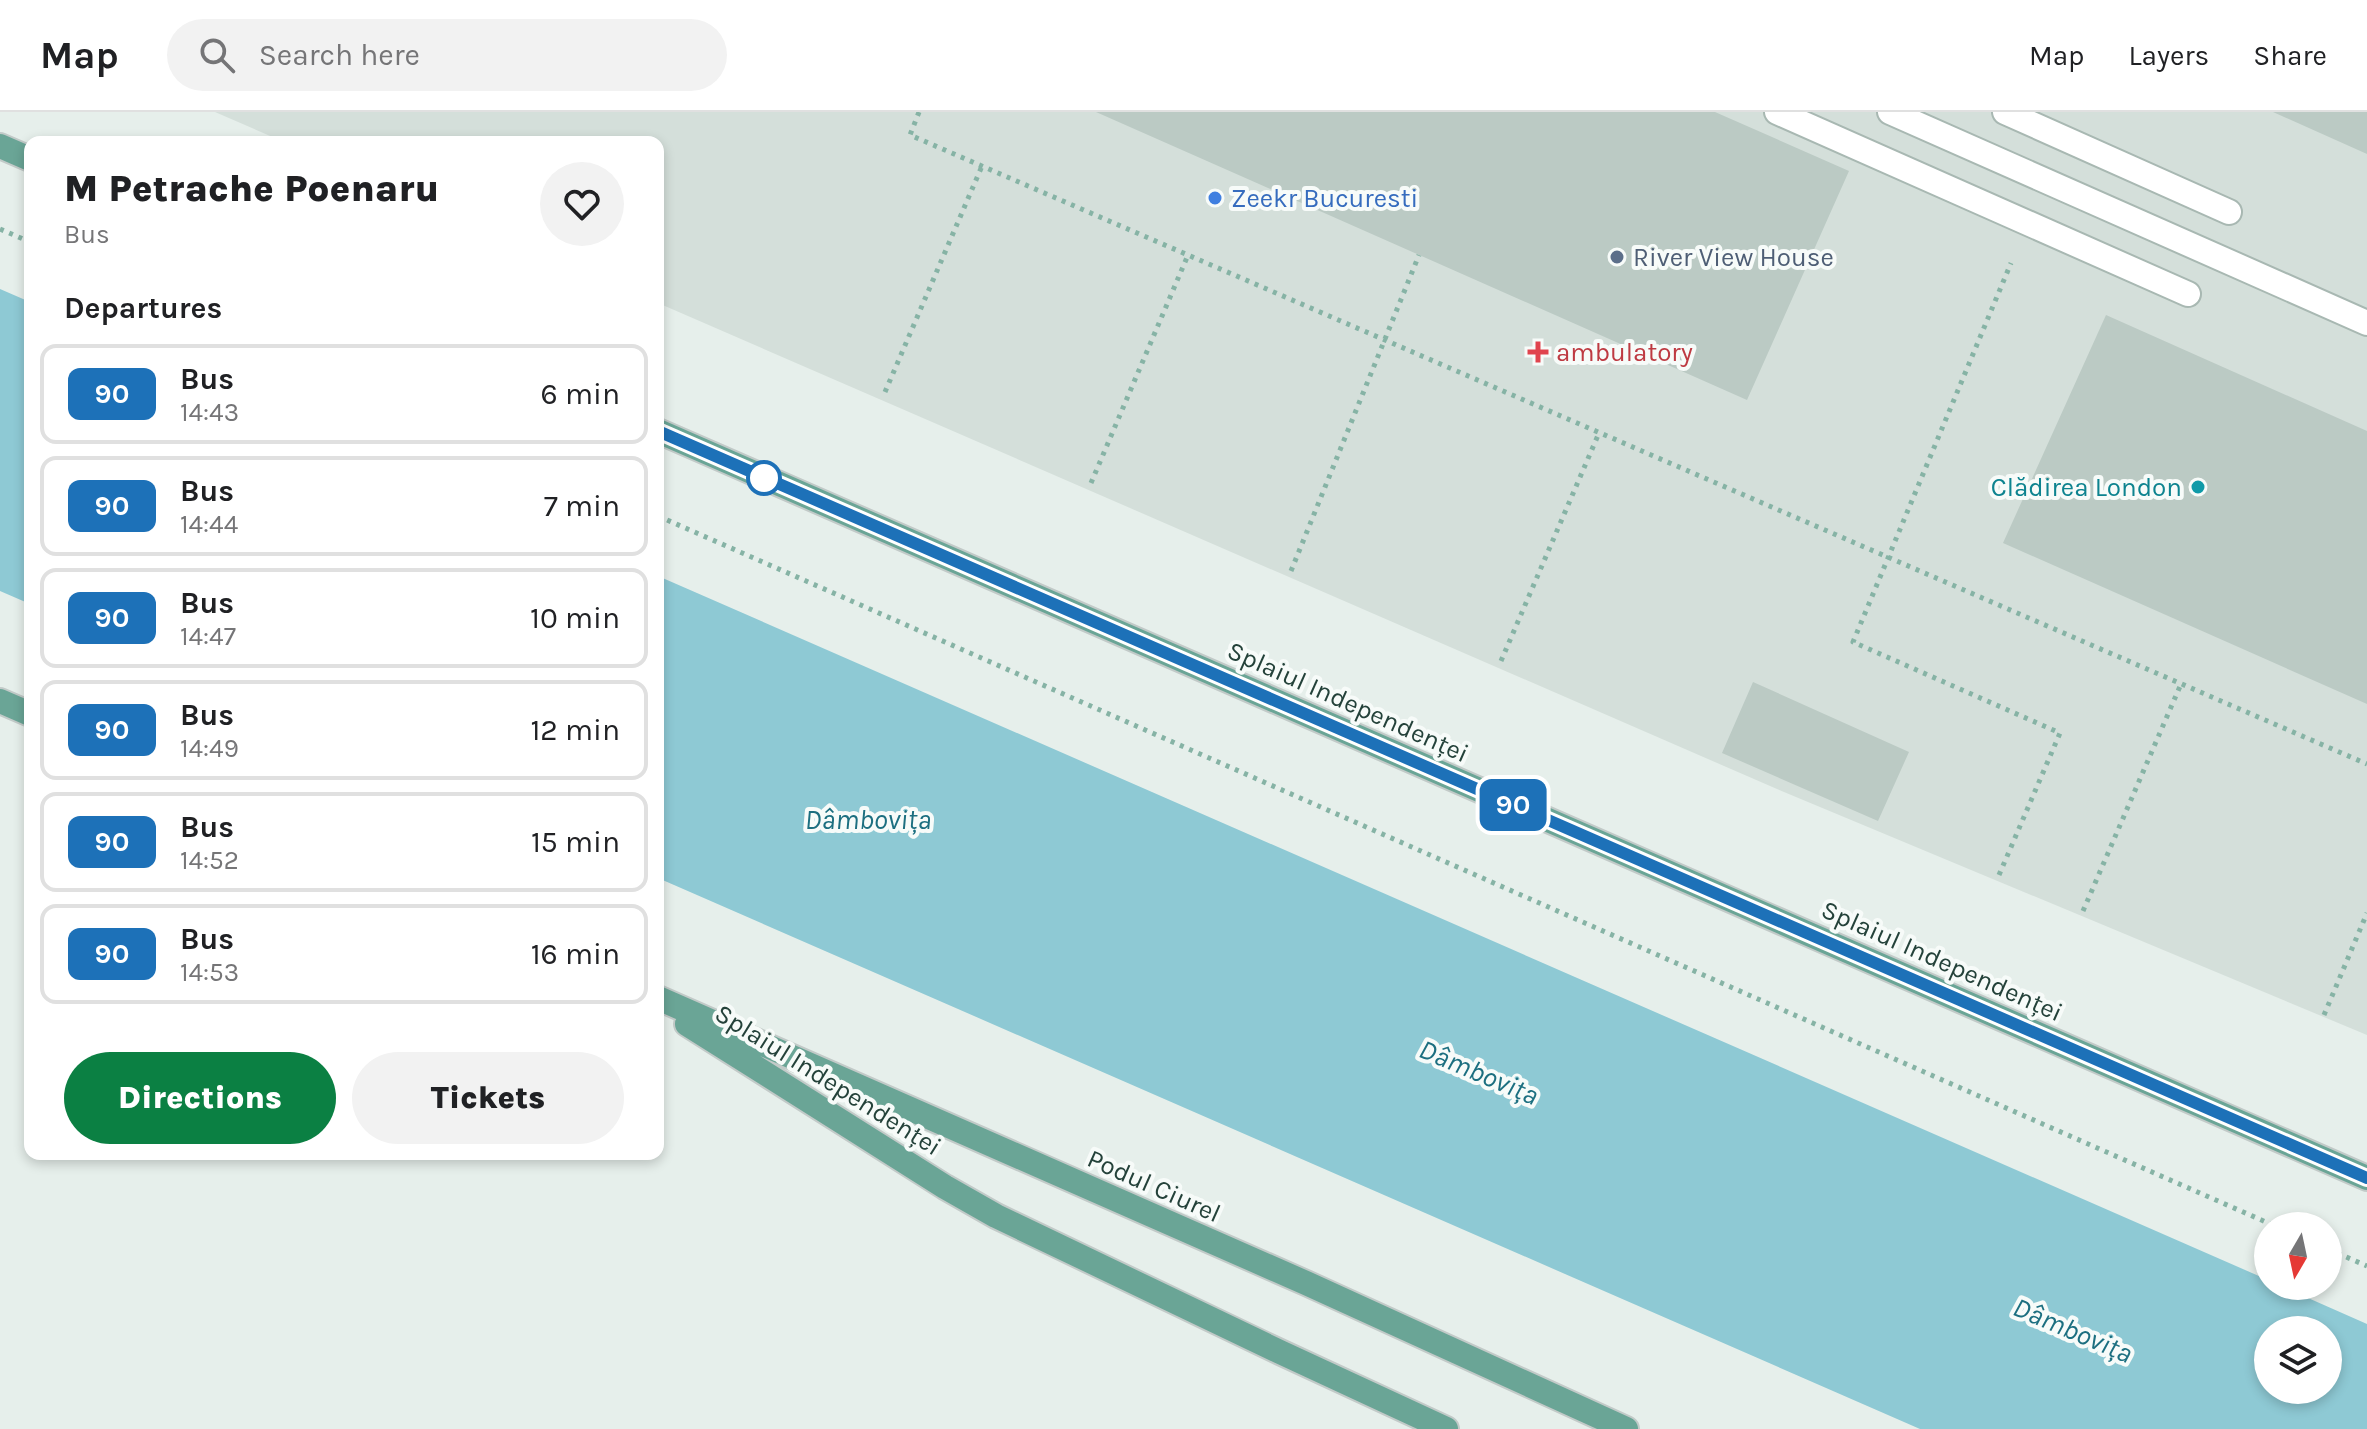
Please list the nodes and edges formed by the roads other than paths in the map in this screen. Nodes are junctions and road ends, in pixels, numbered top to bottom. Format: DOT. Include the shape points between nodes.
graph roads {
  1 [pos="1777,112"];
  2 [pos="1890,112"];
  3 [pos="2005,112"];
  4 [pos="0,146"];
  5 [pos="24,156"];
  6 [pos="2229,212"];
  7 [pos="2188,294"];
  8 [pos="2367,323"];
  9 [pos="664,434"];
  10 [pos="0,701"];
  11 [pos="24,711"];
  12 [pos="664,1001"];
  13 [pos="664,1009"];
  14 [pos="2367,1178"];
  15 [pos="1446,1429"];
  16 [pos="1626,1429"];
  1 -- 7 [label="lane"];
  2 -- 8 [label="lane"];
  3 -- 6 [label="lane"];
  4 -- 5 [label="main road"];
  9 -- 14 [label="main road, Splaiul Independenței"];
  10 -- 11 [label="main road"];
  12 -- 16 [label="main road, Podul Ciurel"];
  13 -- 15 [label="main road, Splaiul Independenței" via="996,1216"];
}
